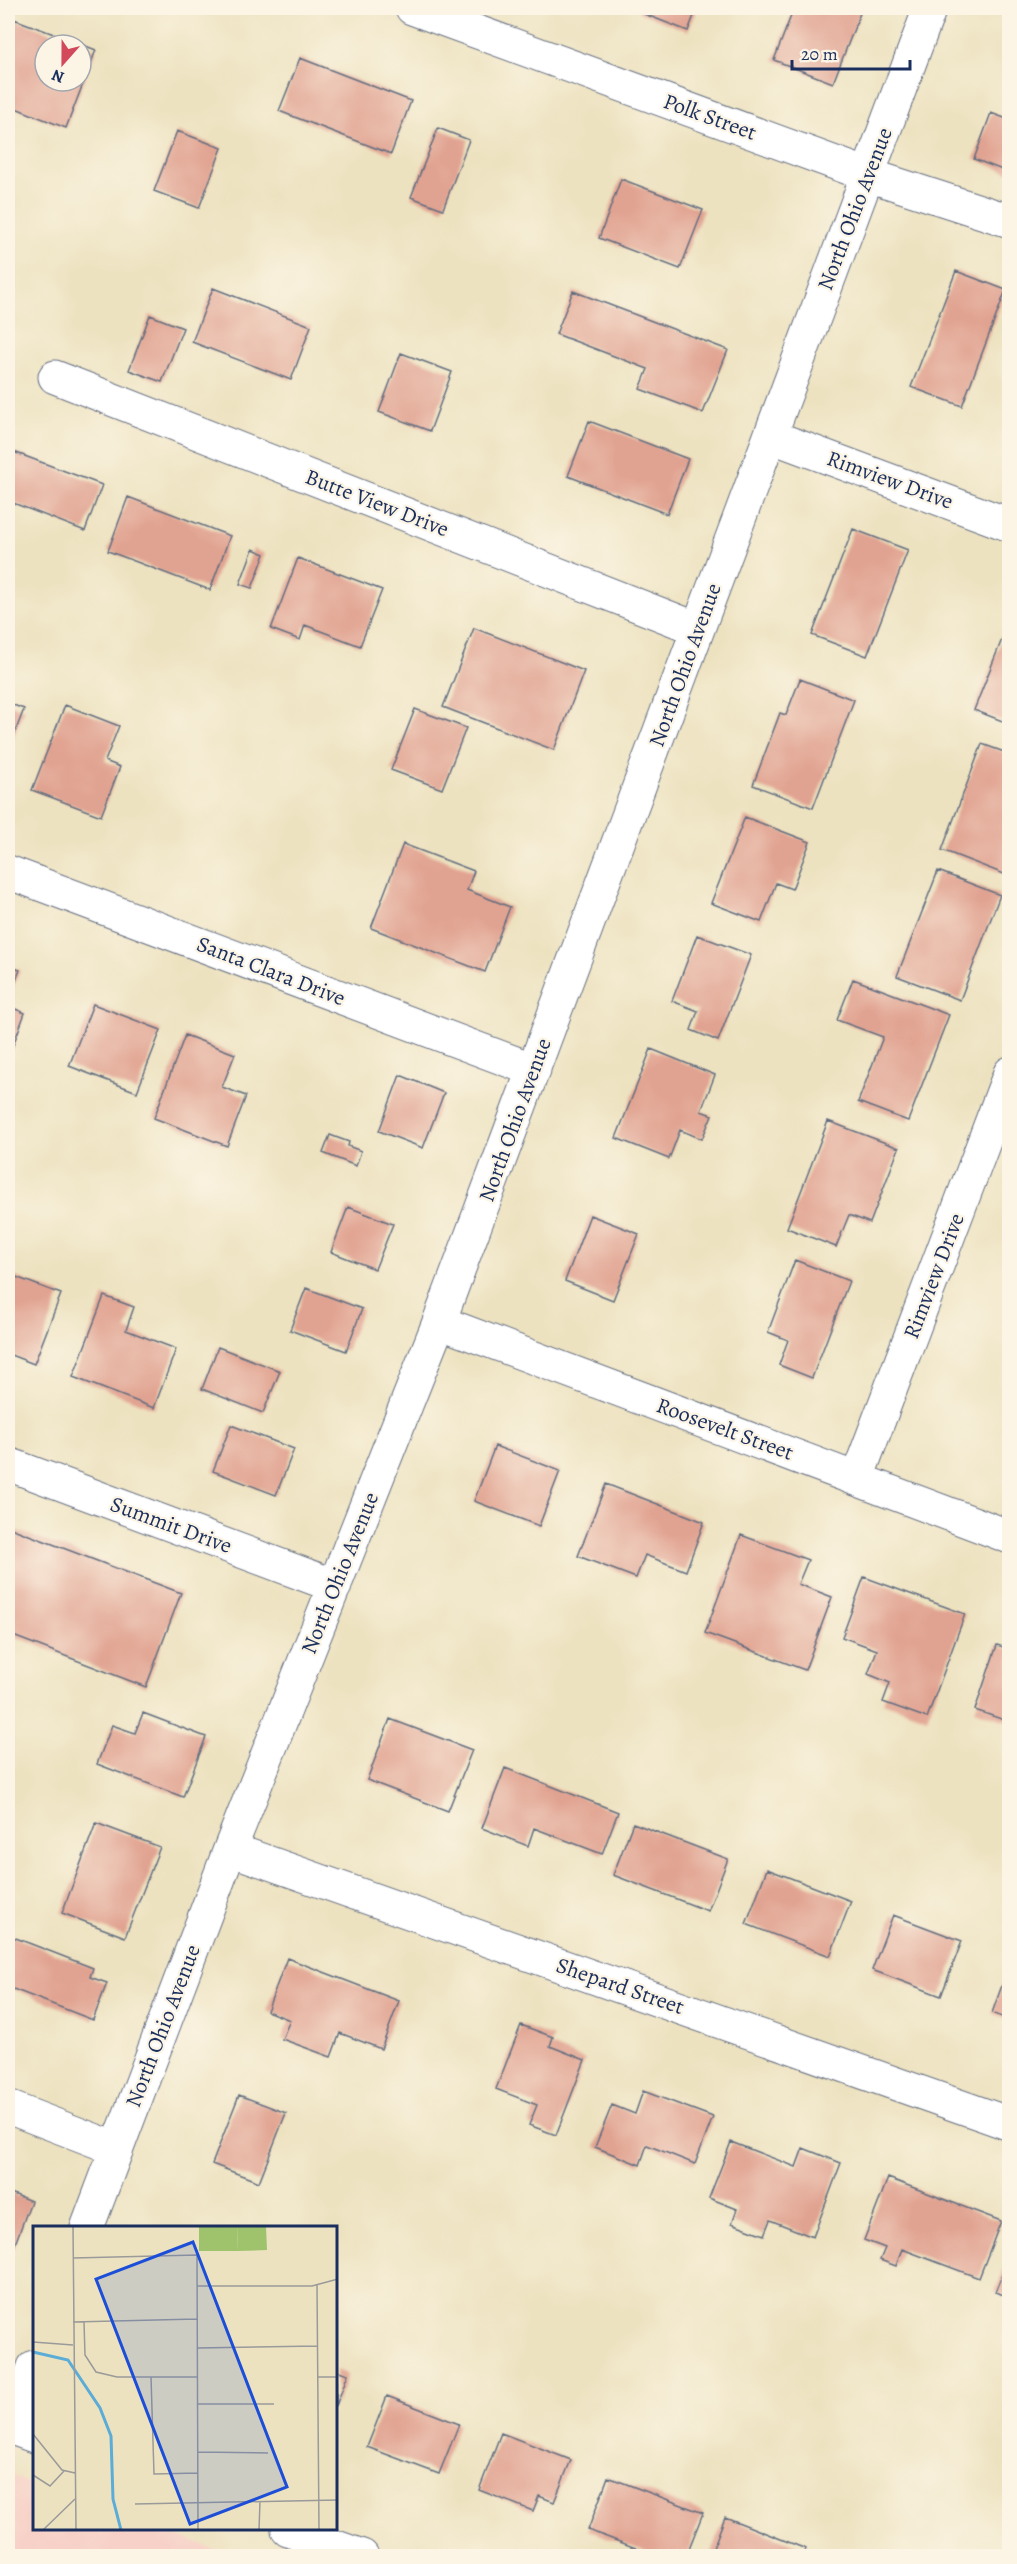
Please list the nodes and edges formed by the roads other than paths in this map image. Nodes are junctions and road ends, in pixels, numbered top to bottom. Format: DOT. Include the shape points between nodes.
graph roads {
  1 [pos="412,8"];
  2 [pos="930,8"];
  3 [pos="868,175"];
  4 [pos="1010,221"];
  5 [pos="55,377"];
  6 [pos="770,436"];
  7 [pos="1010,525"];
  8 [pos="698,629"];
  9 [pos="8,872"];
  10 [pos="534,1070"];
  11 [pos="1010,1073"];
  12 [pos="439,1322"];
  13 [pos="8,1464"];
  14 [pos="857,1478"];
  15 [pos="1010,1537"];
  16 [pos="335,1586"];
  17 [pos="230,1849"];
  18 [pos="8,2107"];
  19 [pos="1010,2124"];
  20 [pos="117,2149"];
  21 [pos="88,2226"];
  22 [pos="33,2370"];
  23 [pos="33,2436"];
  24 [pos="293,2531"];
  25 [pos="362,2556"];
  1 -- 3 [label="street, Polk Street"];
  2 -- 3 [label="street, North Ohio Avenue"];
  3 -- 4 [label="street, Polk Street"];
  3 -- 6 [label="street, North Ohio Avenue"];
  5 -- 8 [label="street, Butte View Drive"];
  6 -- 7 [label="street, Rimview Drive"];
  6 -- 8 [label="street, North Ohio Avenue"];
  8 -- 10 [label="street, North Ohio Avenue"];
  9 -- 10 [label="street, Santa Clara Drive"];
  10 -- 12 [label="street, North Ohio Avenue"];
  11 -- 14 [label="street, Rimview Drive"];
  12 -- 14 [label="street, Roosevelt Street"];
  12 -- 16 [label="street, North Ohio Avenue"];
  13 -- 16 [label="street, Summit Drive"];
  14 -- 15 [label="street, Roosevelt Street"];
  16 -- 17 [label="street, North Ohio Avenue"];
  17 -- 19 [label="street, Shepard Street"];
  17 -- 20 [label="street, North Ohio Avenue"];
  18 -- 20 [label="street"];
  20 -- 21 [label="street, North Ohio Avenue"];
  22 -- 23 [label="street" via="12,2428"];
  24 -- 25 [label="street"];
}
